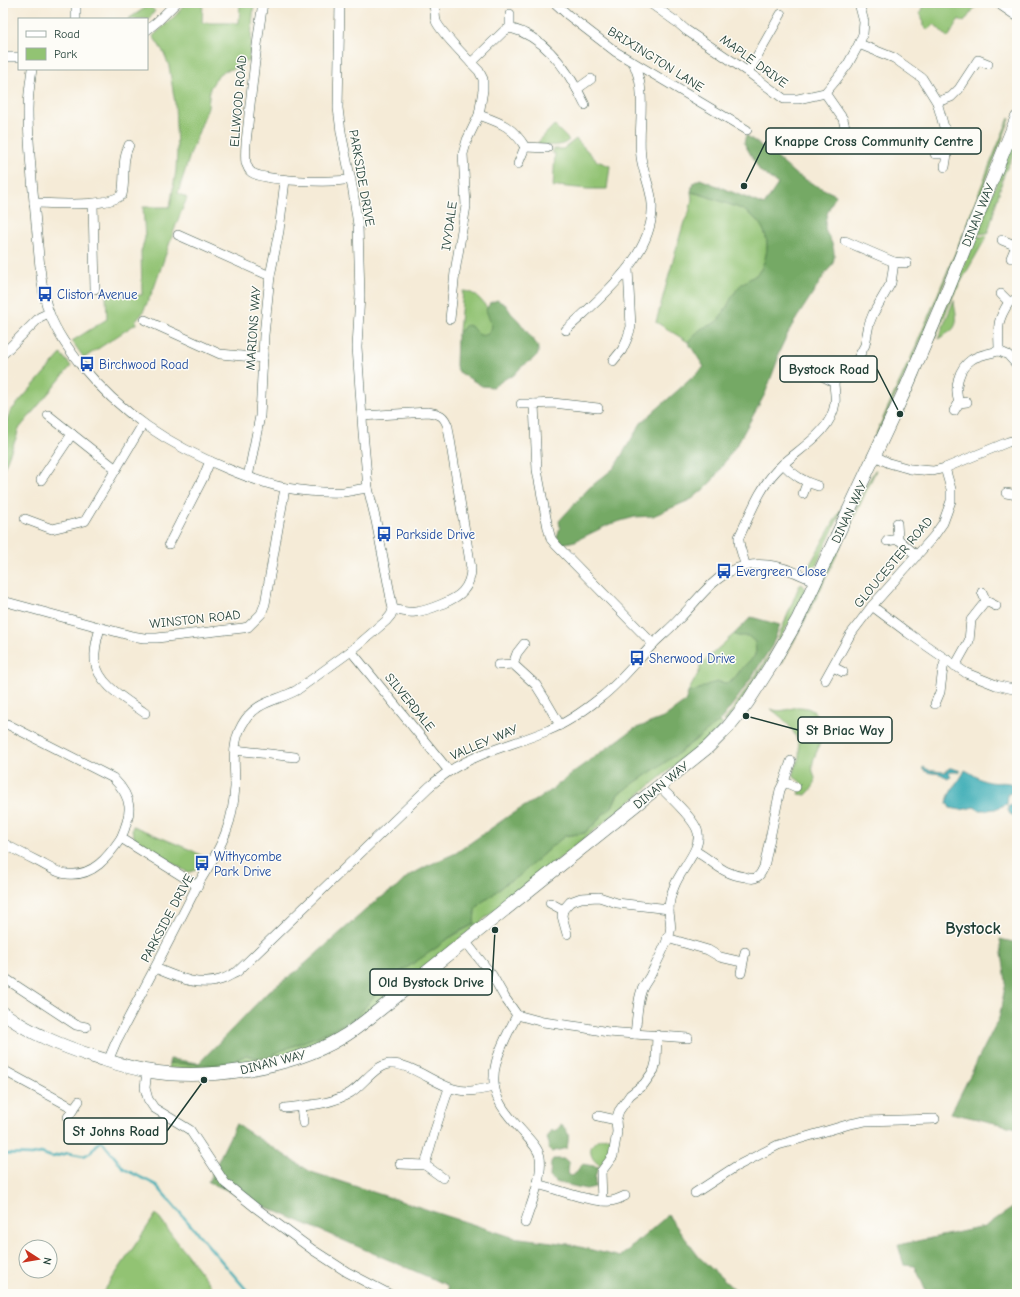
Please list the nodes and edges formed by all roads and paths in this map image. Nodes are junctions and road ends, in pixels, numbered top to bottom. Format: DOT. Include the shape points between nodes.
graph roads {
  1 [pos="76,3"];
  2 [pos="176,3"];
  3 [pos="263,3"];
  4 [pos="340,3"];
  5 [pos="432,3"];
  6 [pos="555,3"];
  7 [pos="650,3"];
  8 [pos="859,3"];
  9 [pos="1001,3"];
  10 [pos="510,14"];
  11 [pos="781,14"];
  12 [pos="1017,14"];
  13 [pos="76,18"];
  14 [pos="510,28"];
  15 [pos="148,29"];
  16 [pos="859,44"];
  17 [pos="3,57"];
  18 [pos="18,57"];
  19 [pos="471,63"];
  20 [pos="634,64"];
  21 [pos="988,64"];
  22 [pos="32,70"];
  23 [pos="748,72"];
  24 [pos="591,79"];
  25 [pos="577,89"];
  26 [pos="825,92"];
  27 [pos="937,102"];
  28 [pos="585,105"];
  29 [pos="479,114"];
  30 [pos="1017,118"];
  31 [pos="747,130"];
  32 [pos="846,131"];
  33 [pos="129,145"];
  34 [pos="525,147"];
  35 [pos="547,148"];
  36 [pos="935,154"];
  37 [pos="947,154"];
  38 [pos="518,164"];
  39 [pos="945,167"];
  40 [pos="351,179"];
  41 [pos="285,180"];
  42 [pos="34,203"];
  43 [pos="92,204"];
  44 [pos="178,235"];
  45 [pos="1002,240"];
  46 [pos="845,241"];
  47 [pos="1016,246"];
  48 [pos="1011,258"];
  49 [pos="894,262"];
  50 [pos="907,263"];
  51 [pos="628,269"];
  52 [pos="270,276"];
  53 [pos="95,289"];
  54 [pos="1001,294"];
  55 [pos="1013,300"];
  56 [pos="49,313"];
  57 [pos="450,319"];
  58 [pos="145,320"];
  59 [pos="566,330"];
  60 [pos="999,351"];
  61 [pos="3,354"];
  62 [pos="263,358"];
  63 [pos="613,361"];
  64 [pos="1017,365"];
  65 [pos="824,377"];
  66 [pos="834,382"];
  67 [pos="521,404"];
  68 [pos="534,404"];
  69 [pos="598,408"];
  70 [pos="954,411"];
  71 [pos="48,415"];
  72 [pos="362,416"];
  73 [pos="143,424"];
  74 [pos="72,434"];
  75 [pos="1017,440"];
  76 [pos="875,456"];
  77 [pos="210,461"];
  78 [pos="783,464"];
  79 [pos="945,468"];
  80 [pos="116,469"];
  81 [pos="248,477"];
  82 [pos="41,480"];
  83 [pos="808,483"];
  84 [pos="818,486"];
  85 [pos="285,488"];
  86 [pos="368,488"];
  87 [pos="1006,493"];
  88 [pos="803,494"];
  89 [pos="1017,495"];
  90 [pos="25,519"];
  91 [pos="897,523"];
  92 [pos="898,539"];
  93 [pos="887,541"];
  94 [pos="169,544"];
  95 [pos="917,556"];
  96 [pos="746,566"];
  97 [pos="816,582"];
  98 [pos="3,601"];
  99 [pos="872,606"];
  100 [pos="996,606"];
  101 [pos="393,609"];
  102 [pos="100,628"];
  103 [pos="524,644"];
  104 [pos="653,644"];
  105 [pos="351,651"];
  106 [pos="946,659"];
  107 [pos="513,664"];
  108 [pos="498,666"];
  109 [pos="955,666"];
  110 [pos="833,667"];
  111 [pos="843,672"];
  112 [pos="825,680"];
  113 [pos="1017,690"];
  114 [pos="935,704"];
  115 [pos="145,713"];
  116 [pos="3,722"];
  117 [pos="560,725"];
  118 [pos="234,750"];
  119 [pos="295,757"];
  120 [pos="791,761"];
  121 [pos="449,771"];
  122 [pos="784,782"];
  123 [pos="659,786"];
  124 [pos="796,787"];
  125 [pos="121,838"];
  126 [pos="3,843"];
  127 [pos="695,851"];
  128 [pos="198,886"];
  129 [pos="550,903"];
  130 [pos="669,909"];
  131 [pos="563,910"];
  132 [pos="567,934"];
  133 [pos="667,938"];
  134 [pos="465,941"];
  135 [pos="745,952"];
  136 [pos="742,962"];
  137 [pos="155,968"];
  138 [pos="741,973"];
  139 [pos="3,977"];
  140 [pos="3,1013"];
  141 [pos="517,1015"];
  142 [pos="86,1027"];
  143 [pos="635,1034"];
  144 [pos="657,1035"];
  145 [pos="688,1038"];
  146 [pos="108,1061"];
  147 [pos="3,1070"];
  148 [pos="147,1071"];
  149 [pos="493,1087"];
  150 [pos="449,1088"];
  151 [pos="80,1100"];
  152 [pos="301,1106"];
  153 [pos="74,1108"];
  154 [pos="285,1108"];
  155 [pos="598,1116"];
  156 [pos="68,1117"];
  157 [pos="616,1120"];
  158 [pos="935,1120"];
  159 [pos="303,1123"];
  160 [pos="400,1164"];
  161 [pos="425,1165"];
  162 [pos="442,1178"];
  163 [pos="537,1184"];
  164 [pos="696,1193"];
  165 [pos="625,1196"];
  166 [pos="602,1201"];
  167 [pos="525,1223"];
  168 [pos="389,1294"];
  1 -- 13 [label="street"];
  2 -- 15 [label="street"];
  3 -- 41 [label="street, ELLWOOD ROAD" via="254,64 246,165 255,174"];
  4 -- 40 [label="street, PARKSIDE DRIVE" via="338,108"];
  5 -- 19 [label="street, IVYDALE" via="436,20 443,31"];
  6 -- 20 [label="street, BRIXINGTON LANE"];
  7 -- 23 [label="street, MAPLE DRIVE"];
  8 -- 16 [label="street" via="864,22"];
  9 -- 12 [label="street"];
  10 -- 14 [label="street"];
  11 -- 23 [label="street"];
  14 -- 19 [label="street" via="498,36"];
  14 -- 25 [label="street" via="526,34 540,44 565,70"];
  16 -- 26 [label="street" via="848,64"];
  16 -- 27 [label="street" via="894,58 922,78"];
  17 -- 18 [label="street"];
  19 -- 29 [label="street, IVYDALE" via="483,78 484,90"];
  20 -- 31 [label="street, BRIXINGTON LANE"];
  20 -- 51 [label="street" via="640,85 641,158 652,203 652,221 646,239"];
  21 -- 27 [label="street" via="978,60 959,89 951,97"];
  22 -- 42 [label="street" via="28,124"];
  23 -- 26 [label="street, MAPLE DRIVE" via="784,99 798,99"];
  24 -- 25 [label="street"];
  25 -- 28 [label="street"];
  26 -- 32 [label="street" via="843,119"];
  27 -- 37 [label="street" via="944,127"];
  29 -- 34 [label="street" via="505,125"];
  29 -- 57 [label="street, IVYDALE" via="466,140 463,154 466,206"];
  30 -- 76 [label="street, DINAN WAY" via="941,306"];
  33 -- 43 [label="street" via="124,158 122,195"];
  34 -- 35 [label="street"];
  34 -- 38 [label="street"];
  36 -- 37 [label="street"];
  37 -- 39 [label="street"];
  40 -- 41 [label="street, ELLWOOD ROAD"];
  40 -- 72 [label="street, PARKSIDE DRIVE" via="358,225 360,274 357,347"];
  41 -- 52 [label="street, MARIONS WAY" via="279,232"];
  42 -- 43 [label="street"];
  42 -- 56 [label="street" via="43,289"];
  43 -- 53 [label="street"];
  44 -- 52 [label="street"];
  45 -- 47 [label="street"];
  46 -- 49 [label="street"];
  47 -- 48 [label="street"];
  49 -- 50 [label="street"];
  49 -- 66 [label="street" via="891,283 873,314 865,345 857,360"];
  51 -- 59 [label="street"];
  51 -- 63 [label="street" via="631,327 622,350"];
  52 -- 62 [label="street, MARIONS WAY"];
  54 -- 55 [label="street"];
  55 -- 60 [label="street" via="1001,315 998,324"];
  56 -- 61 [label="street" via="40,317"];
  56 -- 73 [label="street" via="67,348 93,379"];
  58 -- 62 [label="street" via="220,354"];
  60 -- 64 [label="street" via="1008,355"];
  60 -- 70 [label="street" via="972,359 964,367 958,378 957,396 963,402"];
  62 -- 81 [label="street, MARIONS WAY" via="260,416"];
  65 -- 66 [label="street"];
  66 -- 78 [label="street" via="833,414 808,444"];
  67 -- 68 [label="street"];
  68 -- 69 [label="street"];
  68 -- 104 [label="street" via="537,470 551,539"];
  71 -- 74 [label="street"];
  72 -- 86 [label="street, PARKSIDE DRIVE"];
  72 -- 101 [label="street" via="428,412 445,419 471,568 469,582 462,592 437,606 416,612"];
  73 -- 77 [label="street" via="189,452"];
  73 -- 80 [label="street"];
  74 -- 80 [label="street"];
  74 -- 82 [label="street"];
  75 -- 79 [label="street"];
  76 -- 79 [label="street" via="910,469 933,471"];
  76 -- 97 [label="street, DINAN WAY"];
  77 -- 81 [label="street"];
  77 -- 94 [label="street"];
  78 -- 83 [label="street" via="792,474"];
  78 -- 96 [label="street" via="768,480 739,537 738,544"];
  79 -- 95 [label="street, GLOUCESTER ROAD" via="951,489 950,506 940,527"];
  80 -- 90 [label="street" via="85,520 52,529"];
  81 -- 85 [label="street"];
  83 -- 84 [label="street"];
  83 -- 88 [label="street"];
  85 -- 86 [label="street" via="322,492"];
  85 -- 102 [label="street, WINSTON ROAD" via="265,604 261,614 248,627 144,638"];
  86 -- 101 [label="street, PARKSIDE DRIVE"];
  87 -- 89 [label="street"];
  91 -- 92 [label="street"];
  92 -- 93 [label="street"];
  92 -- 95 [label="street"];
  95 -- 99 [label="street, GLOUCESTER ROAD"];
  96 -- 97 [label="street, VALLEY WAY" via="774,566"];
  96 -- 104 [label="street, VALLEY WAY" via="725,574 712,584"];
  97 -- 123 [label="street, DINAN WAY" via="788,637 747,703 708,747"];
  98 -- 102 [label="street, WINSTON ROAD"];
  99 -- 106 [label="street"];
  99 -- 110 [label="street, GLOUCESTER ROAD" via="839,652"];
  100 -- 109 [label="street" via="984,597 971,620 969,641"];
  101 -- 105 [label="street, PARKSIDE DRIVE" via="391,616"];
  102 -- 115 [label="street" via="95,652 98,672 113,690"];
  103 -- 107 [label="street"];
  104 -- 117 [label="street, VALLEY WAY" via="619,682"];
  105 -- 118 [label="street, PARKSIDE DRIVE" via="297,690 263,704 253,711 242,725"];
  105 -- 121 [label="street, SILVERDALE"];
  106 -- 109 [label="street"];
  106 -- 114 [label="street" via="942,668 940,692"];
  107 -- 108 [label="street"];
  107 -- 117 [label="street" via="536,685"];
  109 -- 113 [label="street" via="996,685"];
  110 -- 111 [label="street"];
  110 -- 112 [label="street, GLOUCESTER ROAD"];
  116 -- 125 [label="street" via="112,778 121,786 127,796 130,810"];
  117 -- 121 [label="street, VALLEY WAY" via="471,759"];
  118 -- 119 [label="street"];
  118 -- 128 [label="street, PARKSIDE DRIVE" via="235,789 232,812 213,861"];
  120 -- 122 [label="street"];
  121 -- 137 [label="street, VALLEY WAY" via="429,787 237,972 208,983 177,978"];
  122 -- 124 [label="street"];
  122 -- 127 [label="street" via="775,809 764,866 757,877 753,879 728,873"];
  123 -- 127 [label="street" via="682,809 698,831"];
  123 -- 134 [label="street, DINAN WAY"];
  125 -- 126 [label="street" via="104,861 95,868 84,873 67,874"];
  125 -- 128 [label="street"];
  127 -- 130 [label="street" via="677,878"];
  128 -- 137 [label="street, PARKSIDE DRIVE"];
  129 -- 131 [label="street"];
  130 -- 131 [label="street" via="617,903 594,897 570,902"];
  130 -- 133 [label="street" via="671,930"];
  131 -- 132 [label="street"];
  133 -- 136 [label="street"];
  133 -- 143 [label="street" via="641,992"];
  134 -- 141 [label="street" via="492,975"];
  134 -- 148 [label="street, DINAN WAY" via="373,1015 341,1038 312,1052 279,1063 220,1074 194,1075"];
  135 -- 136 [label="street"];
  136 -- 138 [label="street"];
  137 -- 146 [label="street, PARKSIDE DRIVE"];
  139 -- 142 [label="street" via="76,1025"];
  140 -- 146 [label="street, DINAN WAY" via="36,1034"];
  141 -- 143 [label="street" via="543,1022"];
  141 -- 149 [label="street" via="496,1062"];
  143 -- 144 [label="street"];
  144 -- 145 [label="street"];
  144 -- 157 [label="street" via="654,1070 644,1084 624,1102"];
  146 -- 148 [label="street, DINAN WAY"];
  147 -- 153 [label="street"];
  148 -- 168 [label="street" via="145,1088 148,1100 154,1108 190,1130 224,1183 313,1250 347,1272"];
  149 -- 150 [label="street" via="467,1091"];
  149 -- 163 [label="street" via="506,1113 531,1141 539,1156"];
  150 -- 152 [label="street" via="401,1065 387,1064 343,1097 318,1105"];
  150 -- 161 [label="street"];
  151 -- 153 [label="street"];
  152 -- 154 [label="street"];
  152 -- 159 [label="street"];
  153 -- 156 [label="street"];
  155 -- 157 [label="street"];
  157 -- 166 [label="street" via="613,1156 601,1172"];
  158 -- 164 [label="street" via="865,1121 778,1145 735,1167"];
  160 -- 161 [label="street"];
  161 -- 162 [label="street"];
  163 -- 166 [label="street"];
  163 -- 167 [label="street"];
  165 -- 166 [label="street" via="612,1201"];
}
